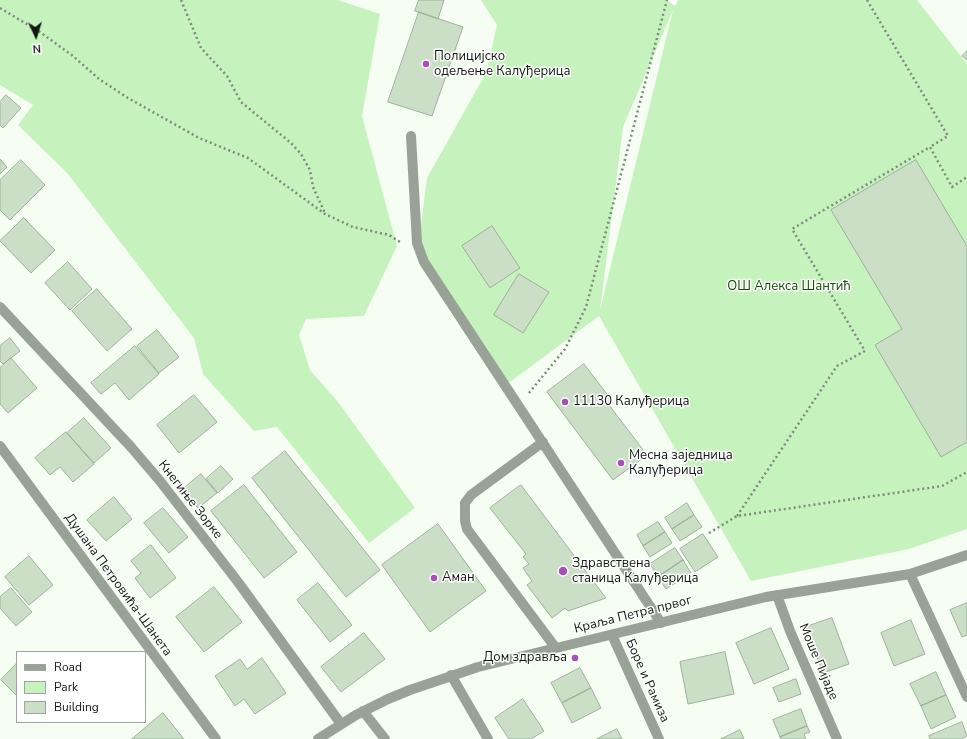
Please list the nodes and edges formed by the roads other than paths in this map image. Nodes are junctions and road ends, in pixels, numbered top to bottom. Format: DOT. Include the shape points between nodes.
graph roads {
  1 [pos="411,136"];
  2 [pos="0,307"];
  3 [pos="544,442"];
  4 [pos="0,446"];
  5 [pos="967,554"];
  6 [pos="910,574"];
  7 [pos="777,595"];
  8 [pos="661,623"];
  9 [pos="612,635"];
  10 [pos="554,647"];
  11 [pos="451,675"];
  12 [pos="967,697"];
  13 [pos="363,711"];
  14 [pos="341,724"];
  15 [pos="216,739"];
  16 [pos="318,739"];
  17 [pos="386,739"];
  18 [pos="488,739"];
  19 [pos="659,739"];
  20 [pos="837,739"];
  1 -- 3 [label="street" via="418,248 424,262"];
  2 -- 14 [label="street, Кнегиње Зорке" via="155,476 238,582"];
  3 -- 8 [label="street"];
  3 -- 10 [label="street" via="471,495 465,503 465,522 467,529"];
  4 -- 15 [label="street, Душана Петровића-Шанета"];
  5 -- 6 [label="street, Краља Петра првог"];
  6 -- 7 [label="street, Краља Петра првог"];
  6 -- 12 [label="street"];
  7 -- 8 [label="street, Краља Петра првог"];
  7 -- 20 [label="street, Моше Пијаде"];
  8 -- 9 [label="street, Краља Петра првог"];
  9 -- 10 [label="street, Краља Петра првог"];
  9 -- 19 [label="street, Боре и Рамиза"];
  10 -- 11 [label="street, Краља Петра првог"];
  11 -- 13 [label="street, Краља Петра првог"];
  11 -- 18 [label="street"];
  13 -- 14 [label="street, Краља Петра првог"];
  13 -- 17 [label="street"];
  14 -- 16 [label="street, Краља Петра првог"];
}
